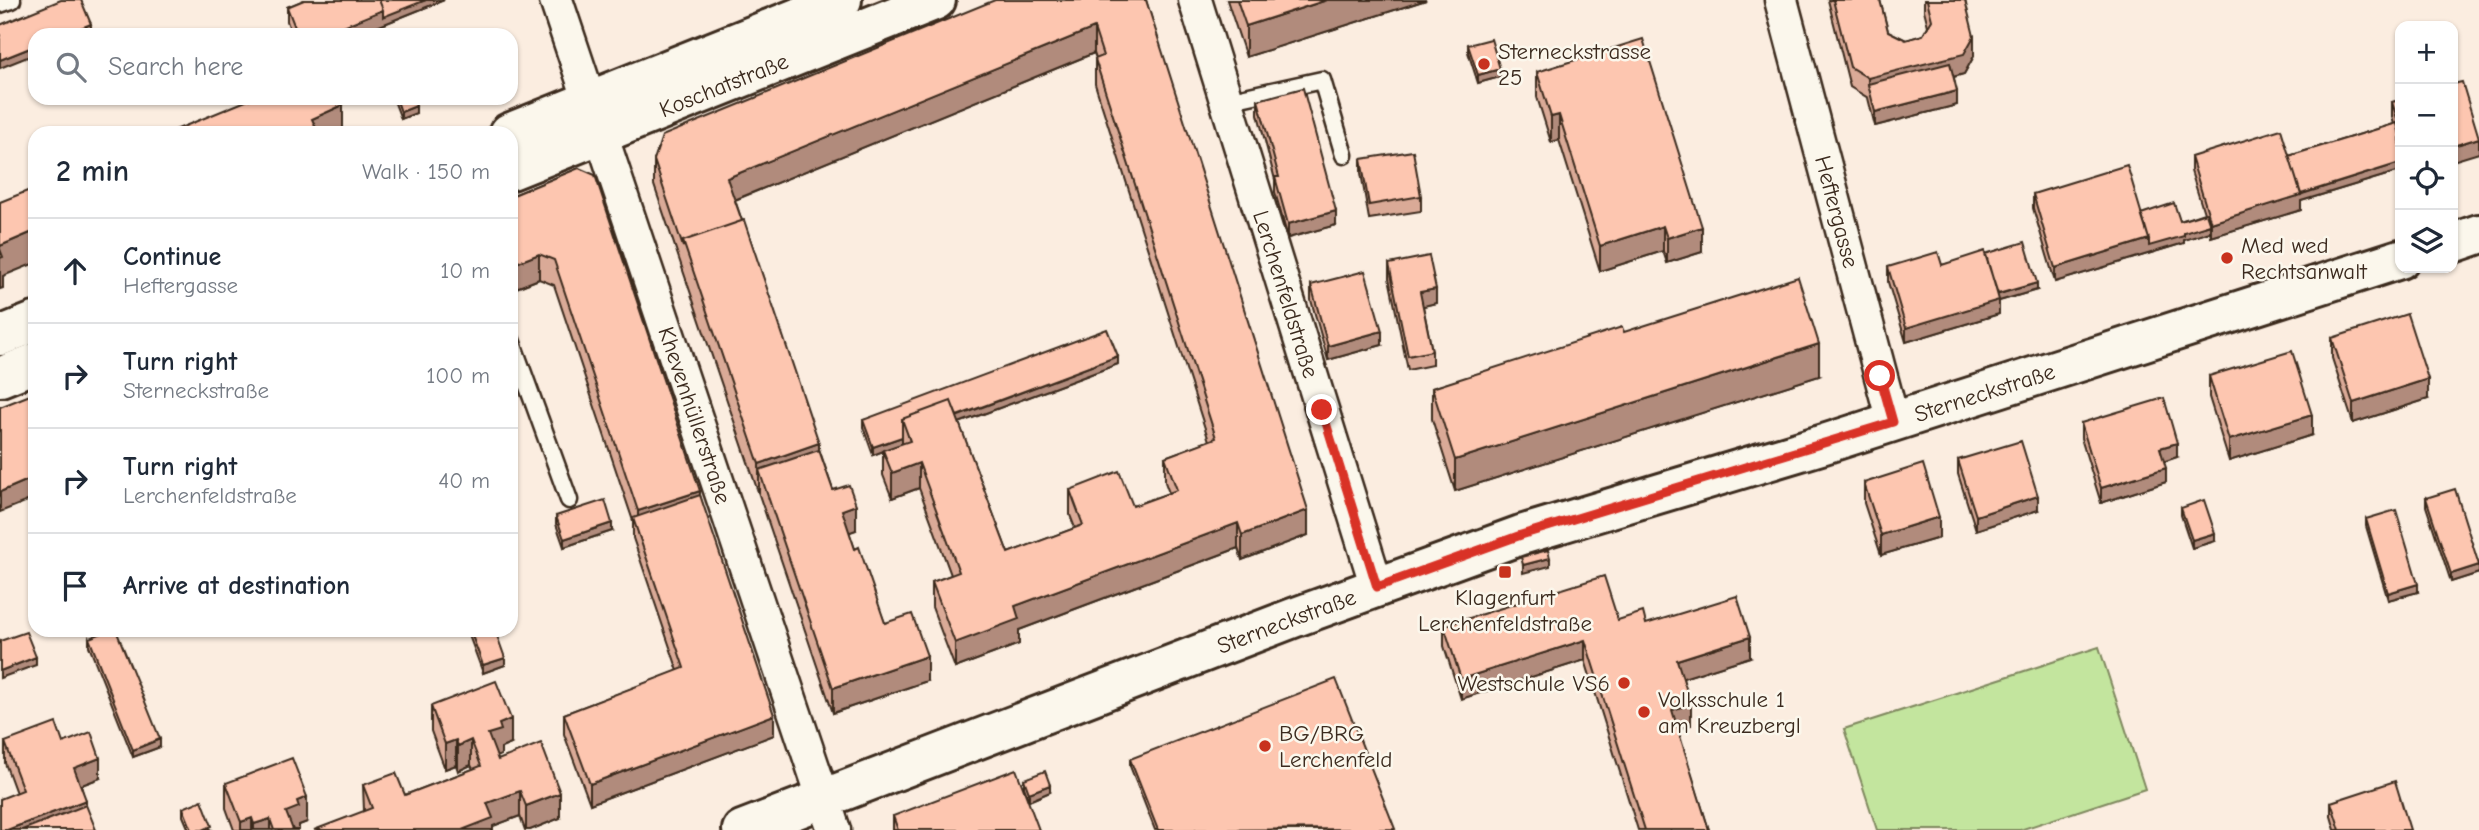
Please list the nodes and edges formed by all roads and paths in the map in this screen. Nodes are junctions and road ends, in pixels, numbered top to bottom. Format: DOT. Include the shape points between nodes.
graph roads {
  1 [pos="12,0"];
  2 [pos="555,0"];
  3 [pos="842,0"];
  4 [pos="936,0"];
  5 [pos="1195,0"];
  6 [pos="1781,0"];
  7 [pos="0,4"];
  8 [pos="1227,101"];
  9 [pos="595,117"];
  10 [pos="518,131"];
  11 [pos="1344,155"];
  12 [pos="518,166"];
  13 [pos="2479,234"];
  14 [pos="2458,241"];
  15 [pos="2395,262"];
  16 [pos="28,325"];
  17 [pos="0,336"];
  18 [pos="518,359"];
  19 [pos="28,366"];
  20 [pos="0,377"];
  21 [pos="1893,422"];
  22 [pos="569,500"];
  23 [pos="1377,587"];
  24 [pos="829,814"];
  25 [pos="742,830"];
  1 -- 7 [label="lane"];
  2 -- 9 [label="street, Khevenhüllerstraße"];
  3 -- 9 [label="street, Koschatstraße"];
  4 -- 9 [label="street, Koschatstraße"];
  5 -- 8 [label="street, Lerchenfeldstraße"];
  6 -- 21 [label="street, Heftergasse"];
  8 -- 11 [label="lane" via="1322,80"];
  8 -- 23 [label="street, Lerchenfeldstraße"];
  9 -- 10 [label="street, Koschatstraße"];
  9 -- 12 [label="street, Koschatstraße"];
  9 -- 24 [label="street, Khevenhüllerstraße"];
  13 -- 14 [label="street"];
  15 -- 21 [label="street, Sterneckstraße"];
  16 -- 17 [label="street"];
  18 -- 22 [label="lane"];
  19 -- 20 [label="street"];
  21 -- 23 [label="street, Sterneckstraße" via="1521,535"];
  23 -- 24 [label="street, Sterneckstraße"];
  24 -- 25 [label="street, Sterneckstraße"];
}
